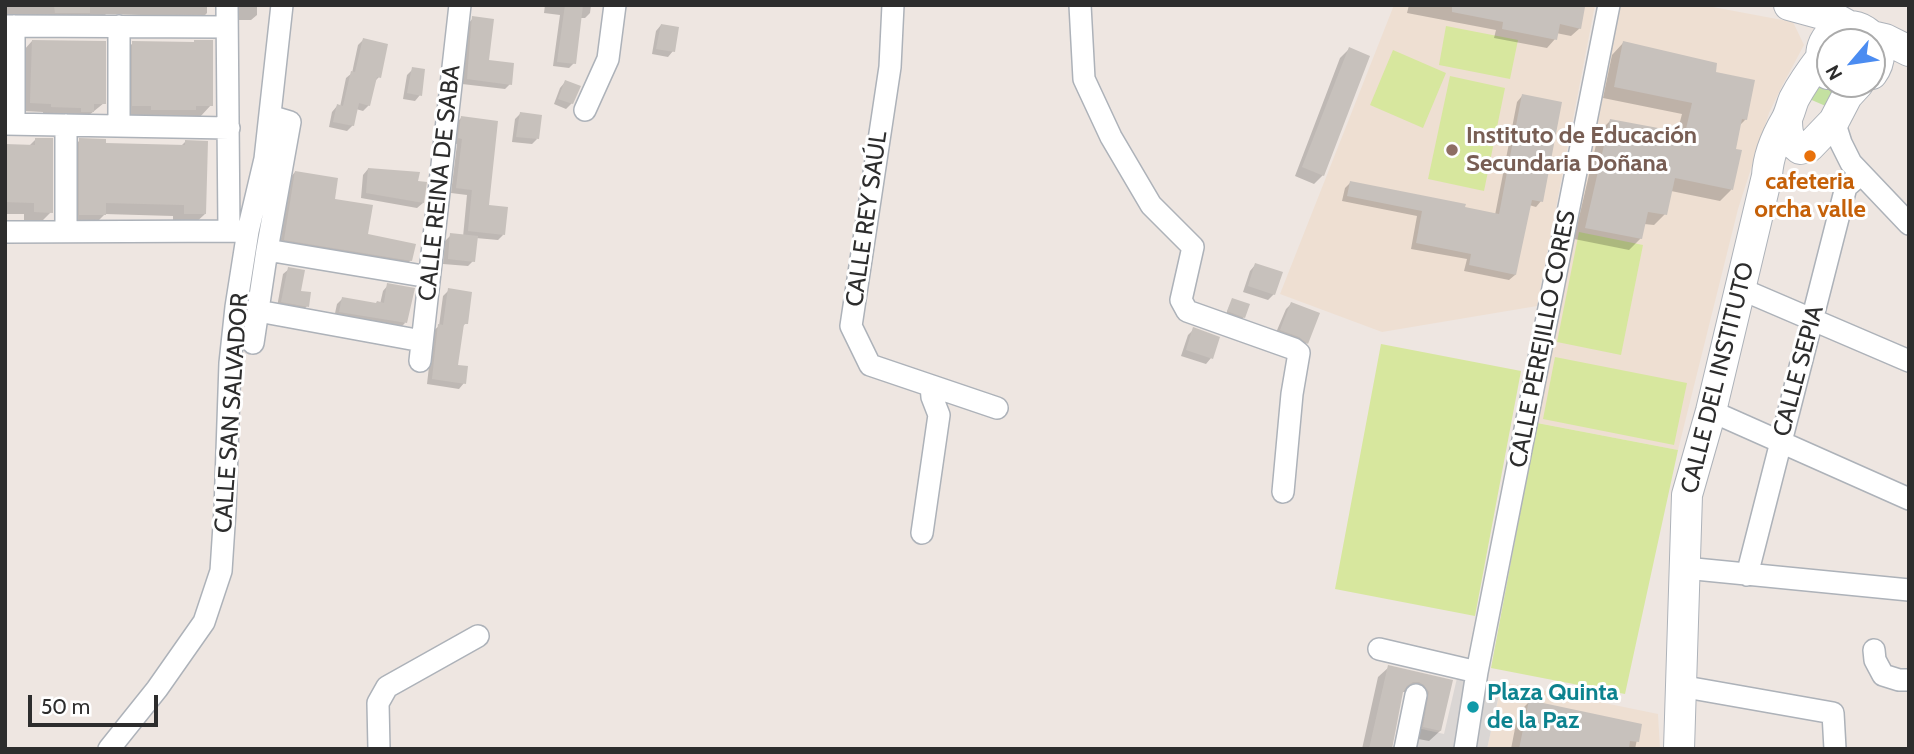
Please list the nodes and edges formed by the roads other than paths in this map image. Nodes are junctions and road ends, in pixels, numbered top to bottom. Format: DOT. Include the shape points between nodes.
graph roads {
  1 [pos="227,5"];
  2 [pos="282,5"];
  3 [pos="460,5"];
  4 [pos="615,5"];
  5 [pos="893,5"];
  6 [pos="1080,5"];
  7 [pos="1609,5"];
  8 [pos="1796,8"];
  9 [pos="67,16"];
  10 [pos="10,26"];
  11 [pos="119,26"];
  12 [pos="227,27"];
  13 [pos="1820,28"];
  14 [pos="1816,69"];
  15 [pos="1846,98"];
  16 [pos="585,110"];
  17 [pos="270,116"];
  18 [pos="1787,119"];
  19 [pos="1834,121"];
  20 [pos="10,124"];
  21 [pos="66,125"];
  22 [pos="118,126"];
  23 [pos="229,128"];
  24 [pos="1805,148"];
  25 [pos="1856,169"];
  26 [pos="1767,176"];
  27 [pos="1909,224"];
  28 [pos="66,231"];
  29 [pos="239,231"];
  30 [pos="5,232"];
  31 [pos="267,250"];
  32 [pos="429,277"];
  33 [pos="1741,289"];
  34 [pos="258,311"];
  35 [pos="1812,320"];
  36 [pos="253,343"];
  37 [pos="1909,361"];
  38 [pos="931,386"];
  39 [pos="997,408"];
  40 [pos="1711,411"];
  41 [pos="1781,442"];
  42 [pos="1283,492"];
  43 [pos="1909,499"];
  44 [pos="922,533"];
  45 [pos="1685,568"];
  46 [pos="1747,575"];
  47 [pos="1909,590"];
  48 [pos="478,636"];
  49 [pos="1379,649"];
  50 [pos="1874,650"];
  51 [pos="1477,672"];
  52 [pos="1909,680"];
  53 [pos="1680,686"];
  54 [pos="1416,695"];
  55 [pos="109,749"];
  56 [pos="380,749"];
  57 [pos="1405,749"];
  58 [pos="1465,749"];
  59 [pos="1679,749"];
  60 [pos="1835,749"];
  1 -- 12 [label="street"];
  2 -- 17 [label="street, CALLE SAN SALVADOR"];
  3 -- 32 [label="street, CALLE REINA DE SABA"];
  4 -- 16 [label="street" via="608,59"];
  5 -- 38 [label="street, CALLE REY SAÚL" via="890,67 851,326 870,365"];
  6 -- 42 [label="street" via="1084,79 1111,137 1151,205 1193,247 1181,300 1186,311 1299,353"];
  7 -- 51 [label="street, CALLE PEREJILLO CORES"];
  8 -- 13 [label="street"];
  9 -- 10 [label="street"];
  9 -- 11 [label="street"];
  10 -- 20 [label="street"];
  11 -- 12 [label="street"];
  11 -- 22 [label="street"];
  12 -- 23 [label="street"];
  14 -- 18 [label="street, CALLE DEL INSTITUTO" via="1794,99"];
  15 -- 19 [label="street"];
  17 -- 29 [label="street, CALLE SAN SALVADOR" via="265,159"];
  17 -- 31 [label="street" via="290,122"];
  18 -- 24 [label="street" via="1788,136"];
  18 -- 26 [label="street, CALLE DEL INSTITUTO" via="1779,130"];
  19 -- 24 [label="street"];
  19 -- 25 [label="street"];
  20 -- 21 [label="street"];
  21 -- 22 [label="street"];
  21 -- 28 [label="street"];
  22 -- 23 [label="street"];
  23 -- 29 [label="street"];
  24 -- 25 [label="street" via="1832,153"];
  24 -- 26 [label="street"];
  25 -- 27 [label="street"];
  25 -- 35 [label="street, CALLE SEPIA" via="1846,187"];
  26 -- 33 [label="street, CALLE DEL INSTITUTO"];
  28 -- 29 [label="street"];
  28 -- 30 [label="street"];
  29 -- 55 [label="street, CALLE SAN SALVADOR" via="221,571 204,622"];
  31 -- 32 [label="street"];
  31 -- 34 [label="street"];
  32 -- 34 [label="street, CALLE REINA DE SABA" via="421,351"];
  33 -- 35 [label="street"];
  33 -- 40 [label="street, CALLE DEL INSTITUTO"];
  34 -- 36 [label="street"];
  35 -- 37 [label="street"];
  35 -- 41 [label="street, CALLE SEPIA"];
  38 -- 39 [label="street, CALLE REY SAÚL"];
  38 -- 44 [label="street" via="939,415"];
  40 -- 41 [label="street"];
  40 -- 45 [label="street, CALLE DEL INSTITUTO" via="1688,495"];
  41 -- 43 [label="street"];
  41 -- 46 [label="street, CALLE SEPIA"];
  45 -- 46 [label="street"];
  45 -- 53 [label="street, CALLE DEL INSTITUTO"];
  46 -- 47 [label="street"];
  48 -- 56 [label="street" via="387,687 378,703"];
  49 -- 51 [label="street"];
  50 -- 52 [label="street" via="1883,675"];
  51 -- 58 [label="street"];
  53 -- 59 [label="street, CALLE DEL INSTITUTO"];
  53 -- 60 [label="street" via="1833,713"];
  54 -- 57 [label="street"];
}
